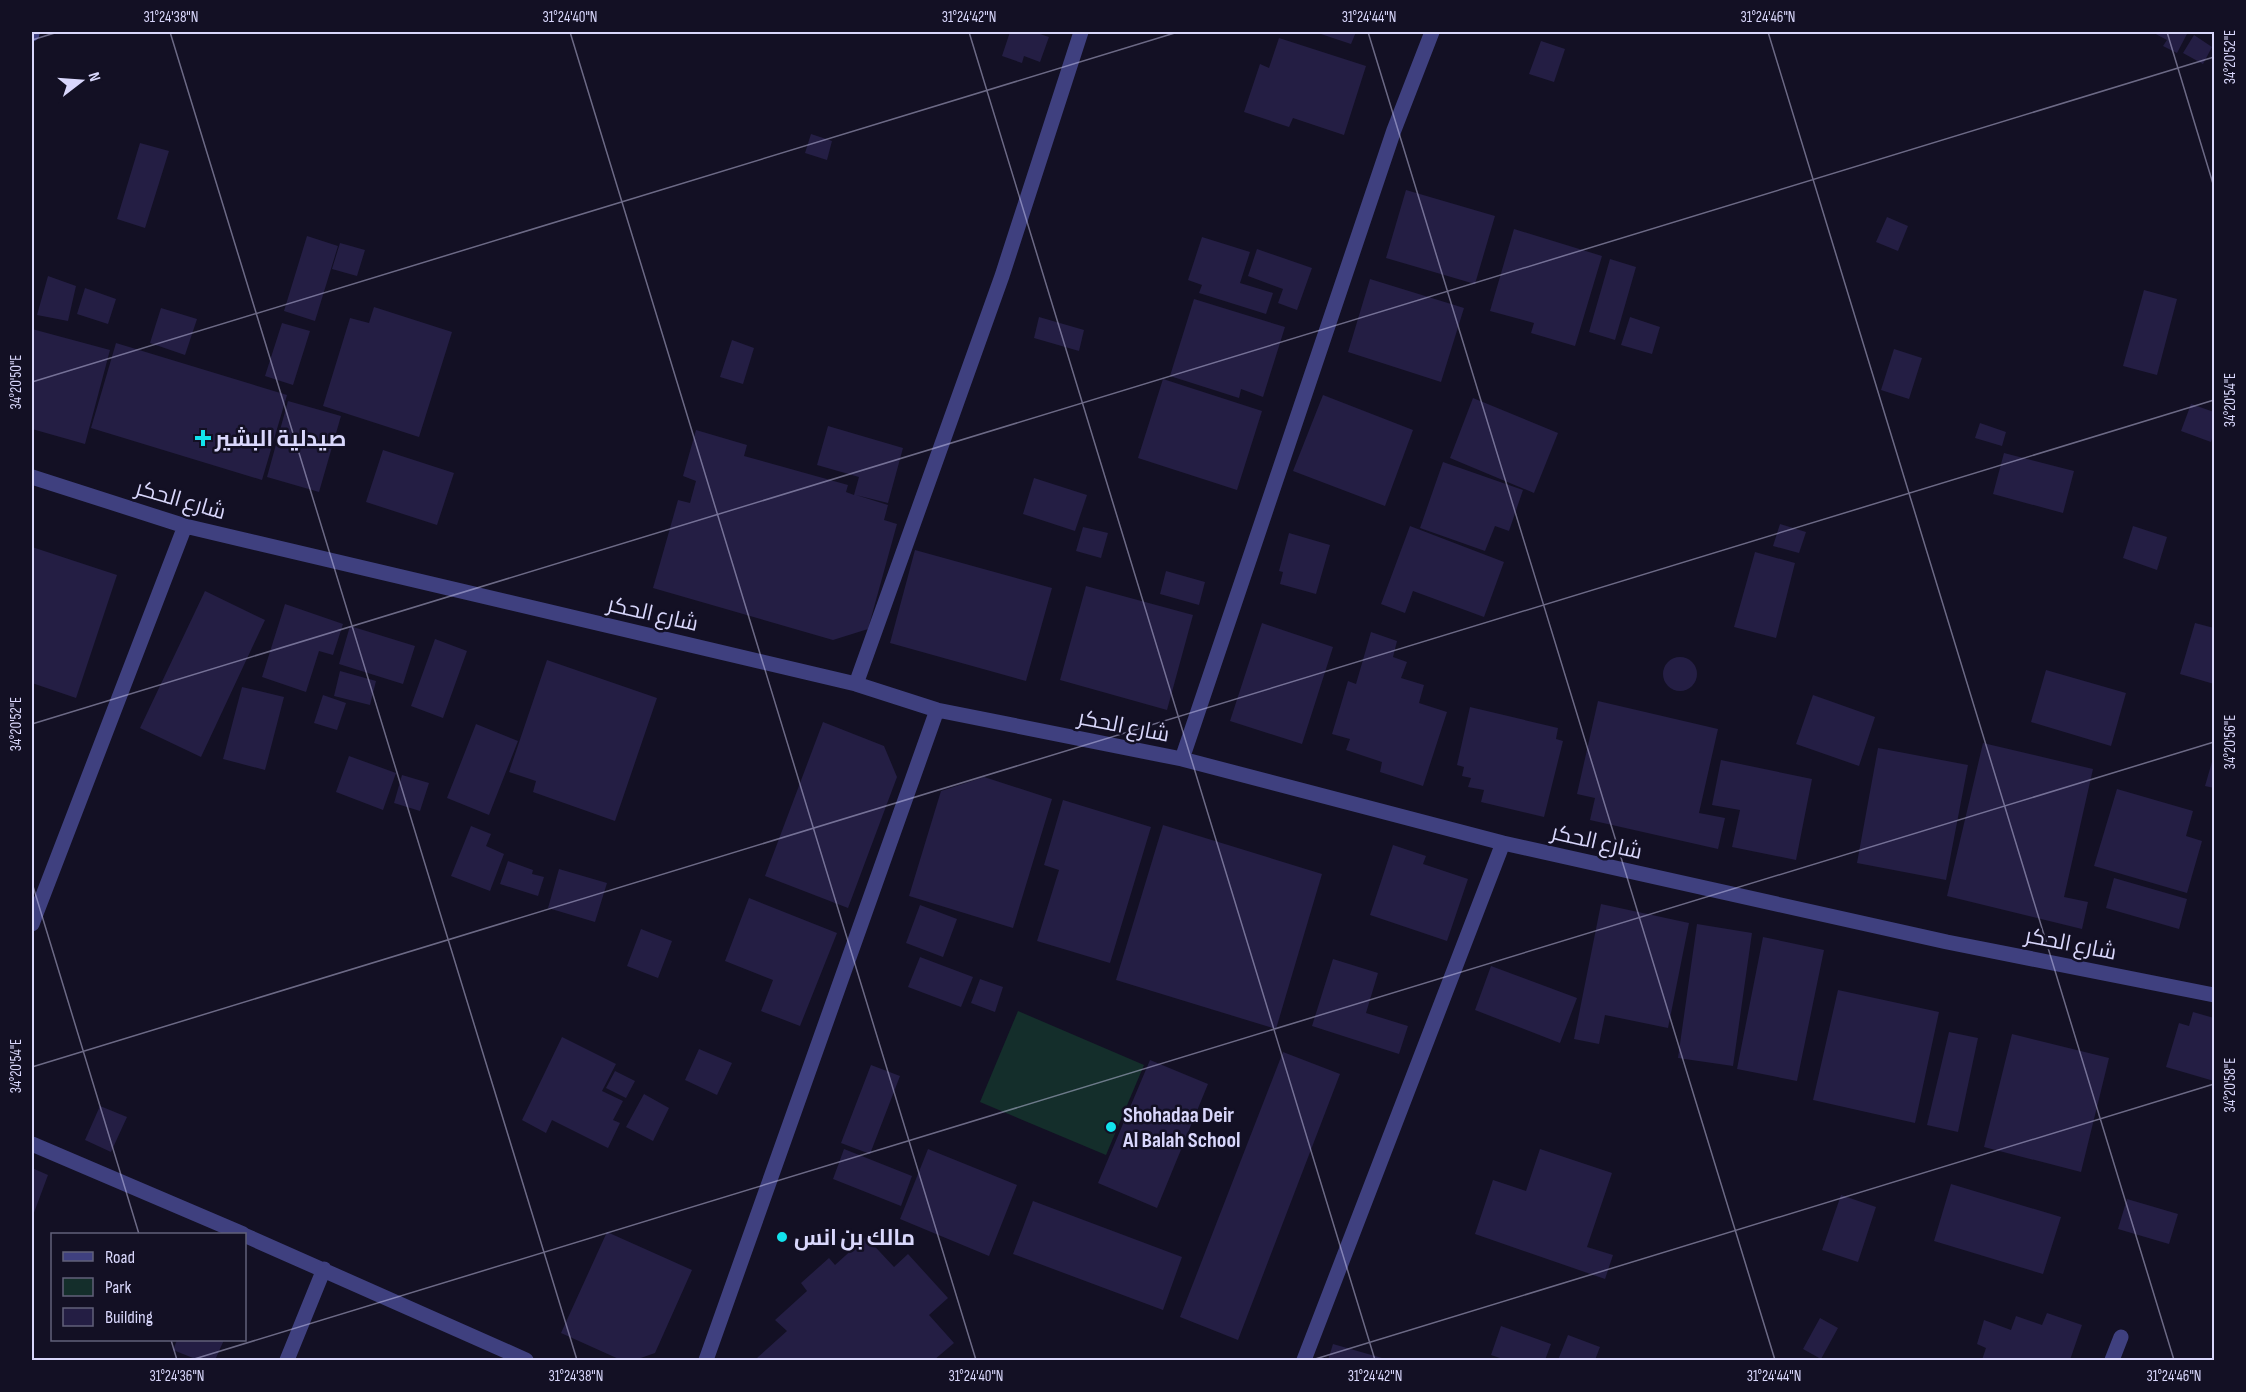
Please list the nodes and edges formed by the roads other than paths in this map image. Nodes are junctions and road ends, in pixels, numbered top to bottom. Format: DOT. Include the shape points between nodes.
graph roads {
  1 [pos="1081,32"];
  2 [pos="1432,32"];
  3 [pos="32,477"];
  4 [pos="185,526"];
  5 [pos="856,684"];
  6 [pos="937,710"];
  7 [pos="1182,759"];
  8 [pos="1503,843"];
  9 [pos="32,924"];
  10 [pos="2214,994"];
  11 [pos="32,1144"];
  12 [pos="239,1233"];
  13 [pos="246,1236"];
  14 [pos="324,1269"];
  15 [pos="2121,1337"];
  16 [pos="287,1360"];
  17 [pos="526,1360"];
  18 [pos="706,1360"];
  19 [pos="1304,1360"];
  20 [pos="2112,1360"];
  1 -- 5 [label="street" via="1002,276"];
  2 -- 7 [label="street" via="1394,130"];
  3 -- 4 [label="street, شارع الحكر"];
  4 -- 5 [label="street, شارع الحكر"];
  4 -- 9 [label="street"];
  5 -- 6 [label="street, شارع الحكر"];
  6 -- 7 [label="street, شارع الحكر"];
  6 -- 18 [label="street"];
  7 -- 8 [label="street, شارع الحكر"];
  8 -- 10 [label="street, شارع الحكر" via="1947,942"];
  8 -- 19 [label="street"];
  11 -- 12 [label="street"];
  13 -- 14 [label="street"];
  14 -- 16 [label="street"];
  14 -- 17 [label="street"];
  15 -- 20 [label="street"];
}
